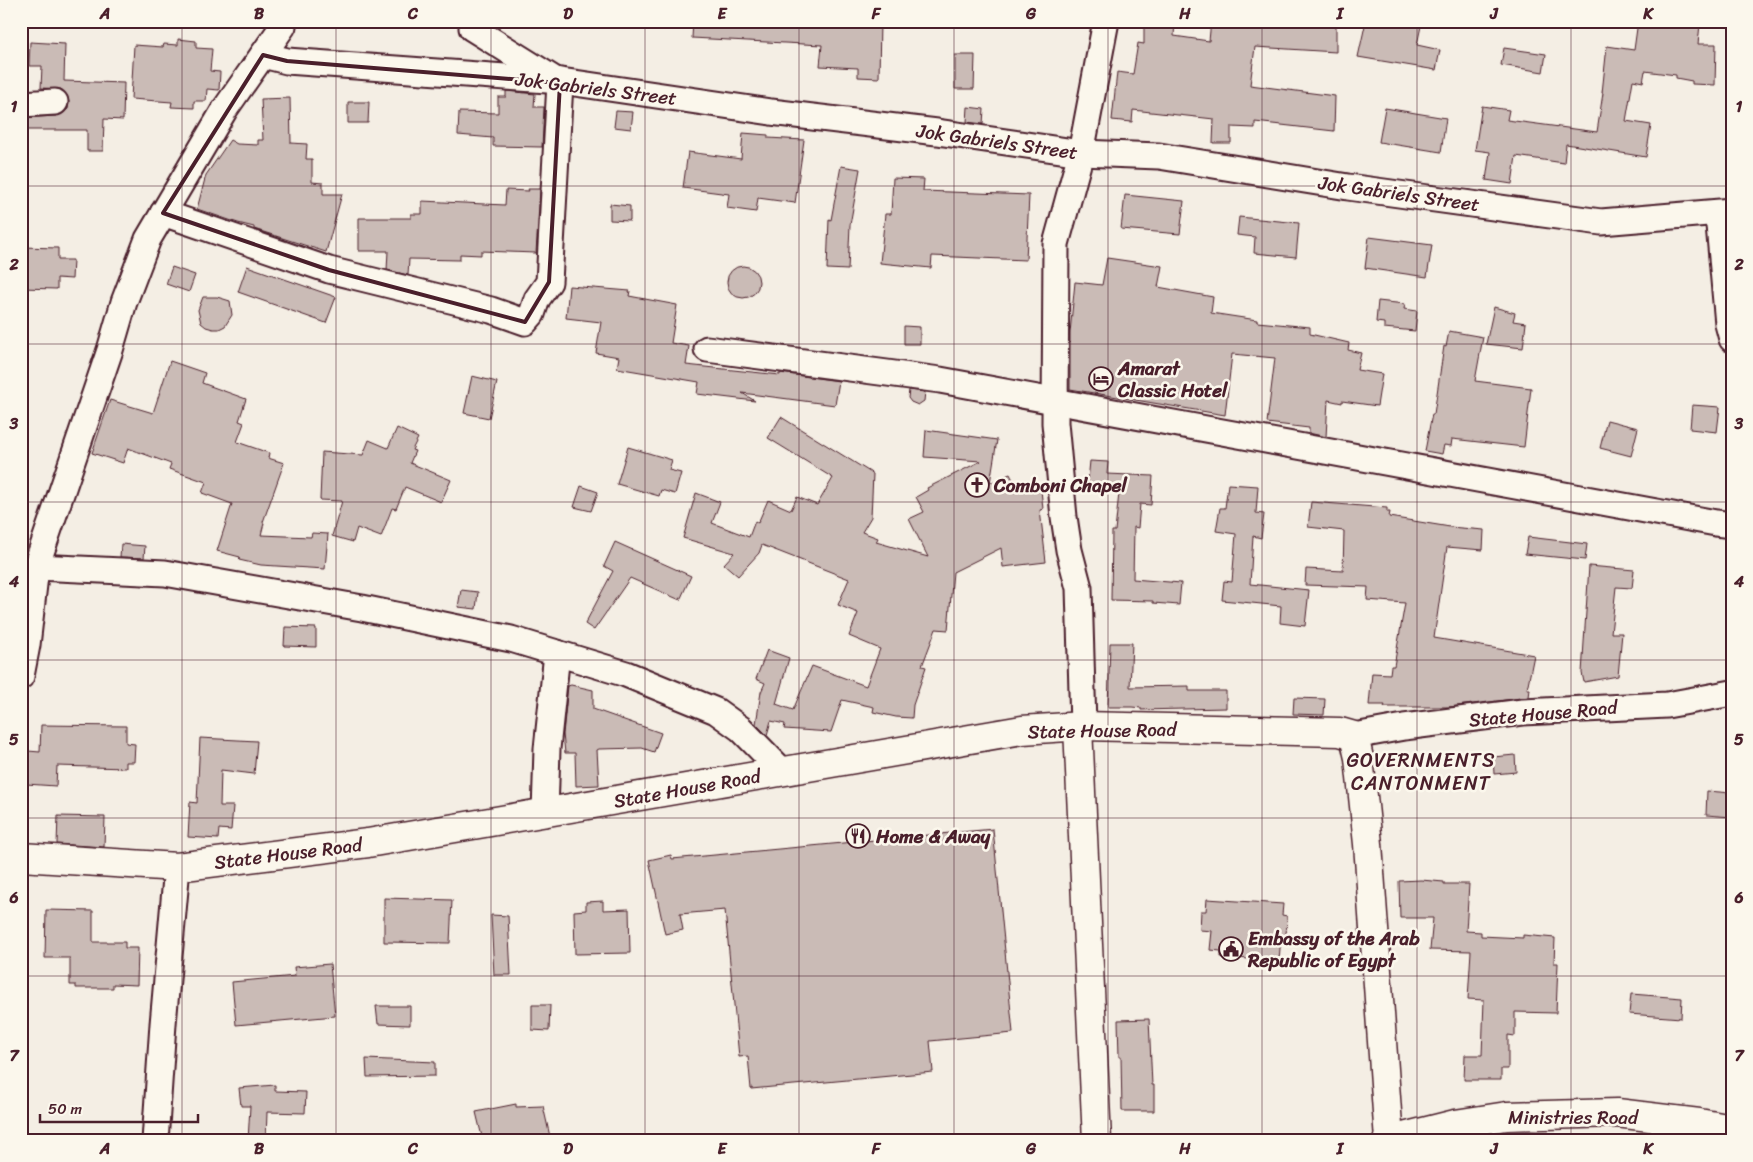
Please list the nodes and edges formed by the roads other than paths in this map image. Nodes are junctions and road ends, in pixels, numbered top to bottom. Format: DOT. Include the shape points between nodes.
graph roads {
  1 [pos="280,21"];
  2 [pos="1106,21"];
  3 [pos="472,28"];
  4 [pos="263,54"];
  5 [pos="56,102"];
  6 [pos="21,104"];
  7 [pos="1081,153"];
  8 [pos="163,212"];
  9 [pos="1725,212"];
  10 [pos="1732,340"];
  11 [pos="707,349"];
  12 [pos="1056,401"];
  13 [pos="1732,524"];
  14 [pos="36,567"];
  15 [pos="557,653"];
  16 [pos="21,676"];
  17 [pos="1732,693"];
  18 [pos="1080,726"];
  19 [pos="1354,736"];
  20 [pos="782,771"];
  21 [pos="545,813"];
  22 [pos="21,857"];
  23 [pos="177,867"];
  24 [pos="1732,1129"];
  25 [pos="1388,1140"];
  26 [pos="155,1141"];
  27 [pos="1098,1141"];
  1 -- 4 [label="street" via="283,26"];
  2 -- 7 [label="street"];
  3 -- 8 [label="street" via="560,83 549,282 525,322 491,310 330,270"];
  4 -- 7 [label="street, Jok Gabriels Street" via="287,61 560,81"];
  4 -- 8 [label="street" via="225,109"];
  5 -- 6 [label="street"];
  7 -- 9 [label="street, Jok Gabriels Street" via="1158,156 1348,187 1601,222"];
  7 -- 12 [label="street" via="1056,244"];
  8 -- 14 [label="street" via="148,239 124,302"];
  9 -- 10 [label="street" via="1728,324"];
  11 -- 12 [label="street" via="931,378"];
  12 -- 13 [label="street"];
  12 -- 18 [label="street" via="1055,423 1064,517 1079,588"];
  14 -- 15 [label="street" via="165,573 362,608 511,639"];
  14 -- 16 [label="street"];
  15 -- 20 [label="street" via="626,674 716,711 741,728"];
  15 -- 21 [label="street"];
  17 -- 19 [label="street, State House Road" via="1667,704 1523,712"];
  18 -- 19 [label="main road, State House Road" via="1340,732"];
  18 -- 20 [label="main road, State House Road" via="989,734"];
  18 -- 27 [label="main road"];
  19 -- 25 [label="main road" via="1368,844"];
  20 -- 21 [label="main road, State House Road"];
  21 -- 23 [label="main road, State House Road" via="368,843"];
  22 -- 23 [label="main road, State House Road"];
  23 -- 26 [label="street"];
  24 -- 25 [label="main road, Ministries Road" via="1617,1113 1507,1116"];
}
